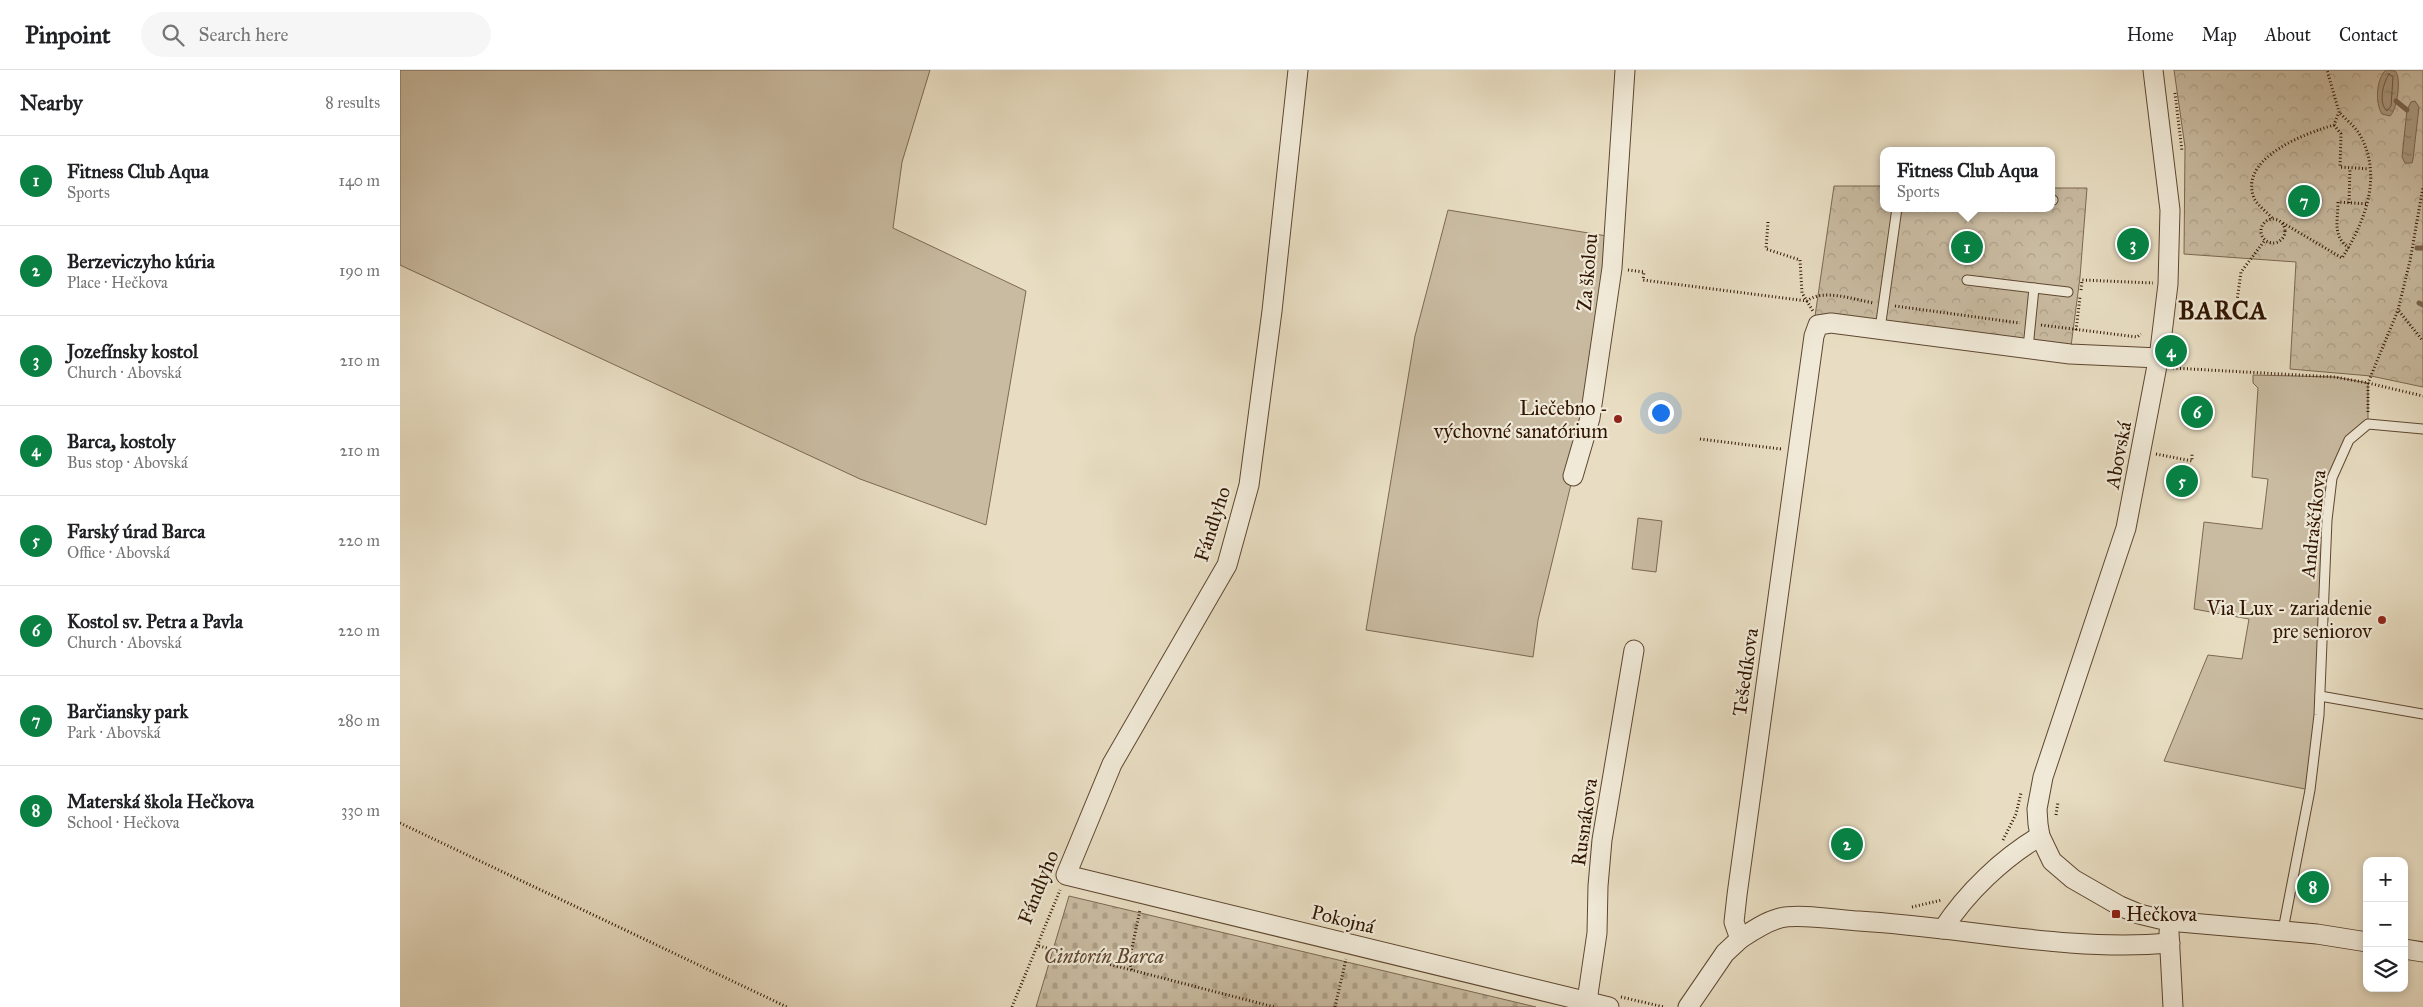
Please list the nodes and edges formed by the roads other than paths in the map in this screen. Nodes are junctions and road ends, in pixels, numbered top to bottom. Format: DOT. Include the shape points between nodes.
graph roads {
  1 [pos="1298,70"];
  2 [pos="1625,70"];
  3 [pos="2153,70"];
  4 [pos="1896,212"];
  5 [pos="1967,280"];
  6 [pos="2034,288"];
  7 [pos="2068,292"];
  8 [pos="1880,329"];
  9 [pos="2028,348"];
  10 [pos="2158,361"];
  11 [pos="2423,429"];
  12 [pos="1573,476"];
  13 [pos="1634,650"];
  14 [pos="2320,696"];
  15 [pos="2423,714"];
  16 [pos="2040,836"];
  17 [pos="1066,875"];
  18 [pos="2168,921"];
  19 [pos="1942,929"];
  20 [pos="2283,930"];
  21 [pos="1740,939"];
  22 [pos="2363,941"];
  23 [pos="2170,944"];
  24 [pos="2408,950"];
  25 [pos="2423,952"];
  26 [pos="1588,995"];
  27 [pos="1610,1007"];
  28 [pos="1688,1007"];
  29 [pos="2173,1007"];
  1 -- 17 [label="street, Fándlyho" via="1250,476 1227,565 1112,764"];
  2 -- 12 [label="street, Za školou" via="1612,268 1590,418"];
  3 -- 10 [label="street, Abovská" via="2170,210 2168,284"];
  4 -- 8 [label="lane"];
  5 -- 6 [label="lane"];
  6 -- 7 [label="lane"];
  6 -- 9 [label="lane"];
  8 -- 9 [label="street"];
  8 -- 21 [label="street, Tešedíkova" via="1831,323 1818,325 1814,336 1737,894 1734,922"];
  9 -- 10 [label="street"];
  10 -- 16 [label="street, Abovská" via="2126,528 2039,792"];
  11 -- 14 [label="lane, Andraščíkova" via="2368,424 2349,440 2332,478 2327,520"];
  13 -- 26 [label="street, Rusnákova" via="1602,840 1597,933"];
  14 -- 15 [label="lane"];
  14 -- 20 [label="lane, Andraščíkova" via="2310,790"];
  16 -- 18 [label="street" via="2052,861 2073,879 2120,906"];
  16 -- 19 [label="street" via="1998,867 1953,913"];
  17 -- 26 [label="street, Pokojná" via="1349,944"];
  18 -- 20 [label="street"];
  18 -- 23 [label="street"];
  19 -- 21 [label="street" via="1884,922 1781,918"];
  19 -- 23 [label="street" via="2128,947"];
  20 -- 22 [label="street"];
  21 -- 28 [label="street" via="1725,953"];
  23 -- 29 [label="street"];
  24 -- 25 [label="street"];
  26 -- 27 [label="street, Pokojná"];
}
